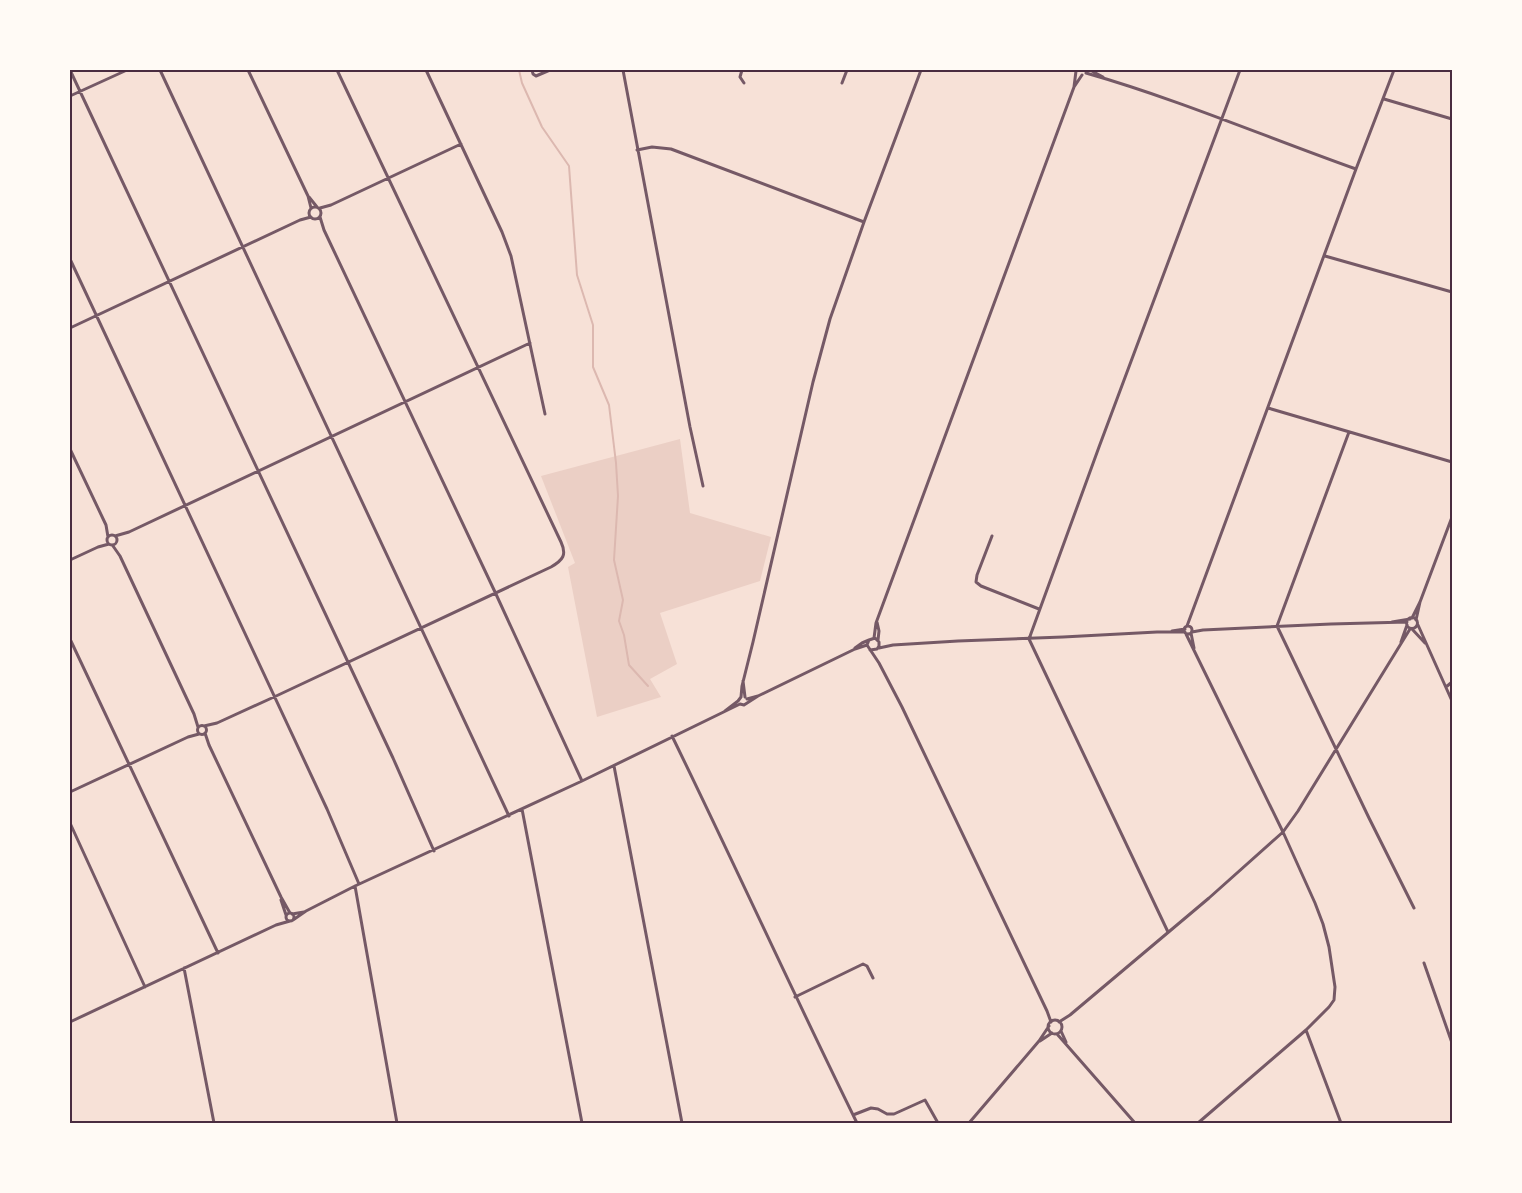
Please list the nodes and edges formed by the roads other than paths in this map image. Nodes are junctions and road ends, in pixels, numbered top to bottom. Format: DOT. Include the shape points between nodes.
graph roads {
  1 [pos="70,70"];
  2 [pos="127,70"];
  3 [pos="160,70"];
  4 [pos="248,70"];
  5 [pos="337,70"];
  6 [pos="426,70"];
  7 [pos="532,70"];
  8 [pos="550,70"];
  9 [pos="622,70"];
  10 [pos="742,70"];
  11 [pos="847,70"];
  12 [pos="922,70"];
  13 [pos="1076,70"];
  14 [pos="1240,70"];
  15 [pos="1394,70"];
  16 [pos="1086,72"];
  17 [pos="744,82"];
  18 [pos="842,83"];
  19 [pos="1074,87"];
  20 [pos="80,92"];
  21 [pos="70,96"];
  22 [pos="1384,99"];
  23 [pos="1452,119"];
  24 [pos="1221,120"];
  25 [pos="461,144"];
  26 [pos="637,150"];
  27 [pos="1356,170"];
  28 [pos="388,178"];
  29 [pos="308,196"];
  30 [pos="331,205"];
  31 [pos="318,208"];
  32 [pos="310,210"];
  33 [pos="321,215"];
  34 [pos="311,217"];
  35 [pos="316,219"];
  36 [pos="300,220"];
  37 [pos="864,222"];
  38 [pos="324,230"];
  39 [pos="243,247"];
  40 [pos="1325,256"];
  41 [pos="70,259"];
  42 [pos="170,281"];
  43 [pos="1452,292"];
  44 [pos="96,315"];
  45 [pos="70,328"];
  46 [pos="530,343"];
  47 [pos="478,368"];
  48 [pos="405,403"];
  49 [pos="1268,408"];
  50 [pos="545,414"];
  51 [pos="1348,432"];
  52 [pos="331,437"];
  53 [pos="70,449"];
  54 [pos="1452,462"];
  55 [pos="258,472"];
  56 [pos="703,486"];
  57 [pos="186,506"];
  58 [pos="1452,517"];
  59 [pos="106,525"];
  60 [pos="129,532"];
  61 [pos="114,536"];
  62 [pos="992,536"];
  63 [pos="108,538"];
  64 [pos="117,542"];
  65 [pos="111,545"];
  66 [pos="98,547"];
  67 [pos="120,556"];
  68 [pos="70,560"];
  69 [pos="495,592"];
  70 [pos="1420,602"];
  71 [pos="1039,609"];
  72 [pos="1411,618"];
  73 [pos="1416,620"];
  74 [pos="1389,622"];
  75 [pos="1407,624"];
  76 [pos="1418,625"];
  77 [pos="421,626"];
  78 [pos="1277,626"];
  79 [pos="1411,629"];
  80 [pos="1189,630"];
  81 [pos="70,639"];
  82 [pos="1029,639"];
  83 [pos="869,640"];
  84 [pos="877,640"];
  85 [pos="1401,642"];
  86 [pos="1425,643"];
  87 [pos="893,645"];
  88 [pos="867,646"];
  89 [pos="855,649"];
  90 [pos="877,649"];
  91 [pos="870,650"];
  92 [pos="347,662"];
  93 [pos="879,663"];
  94 [pos="1452,682"];
  95 [pos="1446,687"];
  96 [pos="274,697"];
  97 [pos="745,699"];
  98 [pos="1452,700"];
  99 [pos="739,703"];
  100 [pos="217,723"];
  101 [pos="201,727"];
  102 [pos="203,733"];
  103 [pos="672,736"];
  104 [pos="188,737"];
  105 [pos="1336,749"];
  106 [pos="128,764"];
  107 [pos="614,766"];
  108 [pos="582,781"];
  109 [pos="70,792"];
  110 [pos="522,809"];
  111 [pos="508,816"];
  112 [pos="70,823"];
  113 [pos="1283,832"];
  114 [pos="434,851"];
  115 [pos="358,885"];
  116 [pos="1414,908"];
  117 [pos="306,911"];
  118 [pos="289,915"];
  119 [pos="291,921"];
  120 [pos="276,926"];
  121 [pos="1168,932"];
  122 [pos="218,953"];
  123 [pos="1424,963"];
  124 [pos="184,968"];
  125 [pos="873,978"];
  126 [pos="145,987"];
  127 [pos="795,997"];
  128 [pos="1047,1010"];
  129 [pos="1070,1015"];
  130 [pos="71,1020"];
  131 [pos="1057,1021"];
  132 [pos="1051,1022"];
  133 [pos="1048,1026"];
  134 [pos="1062,1026"];
  135 [pos="1306,1030"];
  136 [pos="1061,1031"];
  137 [pos="1052,1033"];
  138 [pos="1057,1034"];
  139 [pos="1039,1041"];
  140 [pos="1452,1043"];
  141 [pos="1067,1045"];
  142 [pos="853,1114"];
  143 [pos="214,1123"];
  144 [pos="397,1123"];
  145 [pos="582,1123"];
  146 [pos="682,1123"];
  147 [pos="857,1123"];
  148 [pos="938,1123"];
  149 [pos="969,1123"];
  150 [pos="1135,1123"];
  151 [pos="1198,1123"];
  152 [pos="1341,1123"];
  1 -- 20 [label="street"];
  2 -- 20 [label="street"];
  3 -- 39 [label="street"];
  4 -- 29 [label="street"];
  5 -- 28 [label="street"];
  6 -- 25 [label="street"];
  7 -- 8 [label="street" via="536,76"];
  9 -- 26 [label="street"];
  10 -- 17 [label="street" via="740,78"];
  11 -- 18 [label="street"];
  12 -- 37 [label="street"];
  13 -- 16 [label="street"];
  13 -- 19 [label="street"];
  14 -- 24 [label="street"];
  15 -- 22 [label="street"];
  16 -- 19 [label="street"];
  16 -- 24 [label="street"];
  19 -- 84 [label="street" via="877,621"];
  20 -- 21 [label="street"];
  20 -- 42 [label="street"];
  22 -- 23 [label="street"];
  22 -- 27 [label="street"];
  24 -- 27 [label="street"];
  24 -- 71 [label="street"];
  25 -- 28 [label="street"];
  25 -- 46 [label="street" via="512,256"];
  26 -- 37 [label="street" via="659,147 678,151"];
  26 -- 56 [label="street"];
  27 -- 40 [label="street"];
  28 -- 30 [label="street"];
  28 -- 47 [label="street"];
  29 -- 31 [label="street"];
  29 -- 32 [label="street"];
  30 -- 31 [label="street"];
  30 -- 33 [label="street"];
  31 -- 32 [label="street"];
  31 -- 33 [label="street"];
  32 -- 34 [label="street"];
  32 -- 36 [label="street"];
  33 -- 35 [label="street"];
  33 -- 38 [label="street"];
  34 -- 35 [label="street"];
  34 -- 36 [label="street"];
  35 -- 38 [label="street"];
  36 -- 39 [label="street"];
  37 -- 97 [label="street" via="823,343 743,681"];
  38 -- 48 [label="street"];
  39 -- 42 [label="street"];
  39 -- 52 [label="street"];
  40 -- 43 [label="street"];
  40 -- 49 [label="street"];
  41 -- 44 [label="street"];
  42 -- 44 [label="street"];
  42 -- 55 [label="street"];
  44 -- 45 [label="street"];
  44 -- 57 [label="street"];
  46 -- 47 [label="street"];
  46 -- 50 [label="street"];
  47 -- 48 [label="street"];
  47 -- 69 [label="street" via="565,552 562,560"];
  48 -- 52 [label="street"];
  48 -- 69 [label="street"];
  49 -- 51 [label="street"];
  49 -- 80 [label="street" via="1191,616"];
  51 -- 54 [label="street"];
  51 -- 78 [label="street"];
  52 -- 55 [label="street"];
  52 -- 77 [label="street"];
  53 -- 59 [label="street"];
  55 -- 57 [label="street"];
  55 -- 92 [label="street"];
  57 -- 60 [label="street"];
  57 -- 96 [label="street"];
  58 -- 70 [label="street"];
  59 -- 61 [label="street"];
  59 -- 63 [label="street"];
  60 -- 61 [label="street"];
  60 -- 64 [label="street"];
  61 -- 63 [label="street"];
  61 -- 64 [label="street"];
  62 -- 71 [label="street" via="976,582"];
  63 -- 65 [label="street"];
  63 -- 66 [label="street"];
  64 -- 65 [label="street"];
  64 -- 67 [label="street"];
  65 -- 66 [label="street"];
  65 -- 67 [label="street"];
  66 -- 68 [label="street"];
  67 -- 101 [label="street"];
  69 -- 77 [label="street"];
  69 -- 108 [label="street"];
  70 -- 72 [label="street"];
  70 -- 73 [label="street"];
  71 -- 82 [label="street"];
  72 -- 73 [label="street"];
  72 -- 74 [label="street"];
  72 -- 75 [label="street"];
  73 -- 76 [label="street"];
  74 -- 75 [label="street"];
  74 -- 78 [label="street"];
  75 -- 79 [label="street"];
  75 -- 85 [label="street"];
  76 -- 79 [label="street"];
  76 -- 86 [label="street"];
  77 -- 92 [label="street"];
  77 -- 111 [label="street"];
  78 -- 80 [label="street"];
  78 -- 105 [label="street"];
  79 -- 85 [label="street"];
  79 -- 86 [label="street"];
  80 -- 82 [label="street"];
  80 -- 113 [label="street" via="1194,649"];
  81 -- 106 [label="street"];
  82 -- 87 [label="street"];
  82 -- 121 [label="street"];
  83 -- 84 [label="street"];
  83 -- 88 [label="street"];
  83 -- 89 [label="street"];
  84 -- 87 [label="street"];
  84 -- 90 [label="street"];
  85 -- 105 [label="street"];
  86 -- 95 [label="street"];
  87 -- 90 [label="street"];
  88 -- 89 [label="street"];
  88 -- 91 [label="street"];
  89 -- 97 [label="street" via="758,696"];
  90 -- 91 [label="street"];
  90 -- 93 [label="street"];
  91 -- 93 [label="street"];
  92 -- 96 [label="street"];
  92 -- 114 [label="street"];
  93 -- 128 [label="street"];
  94 -- 95 [label="street"];
  95 -- 98 [label="street"];
  96 -- 100 [label="street"];
  96 -- 115 [label="street" via="327,809"];
  97 -- 99 [label="street"];
  97 -- 99 [label="street" via="744,705"];
  99 -- 103 [label="street"];
  100 -- 101 [label="street"];
  100 -- 102 [label="street"];
  101 -- 102 [label="street"];
  101 -- 102 [label="street"];
  101 -- 104 [label="street"];
  102 -- 104 [label="street"];
  102 -- 118 [label="street"];
  103 -- 107 [label="street"];
  103 -- 127 [label="street"];
  104 -- 106 [label="street"];
  105 -- 113 [label="street"];
  105 -- 116 [label="street"];
  106 -- 109 [label="street"];
  106 -- 122 [label="street"];
  107 -- 108 [label="street"];
  107 -- 146 [label="street"];
  108 -- 110 [label="street"];
  110 -- 111 [label="street"];
  110 -- 145 [label="street"];
  111 -- 114 [label="street"];
  112 -- 126 [label="street"];
  113 -- 121 [label="street"];
  113 -- 135 [label="street" via="1323,924 1335,987 1330,1007"];
  114 -- 115 [label="street"];
  115 -- 117 [label="street"];
  115 -- 144 [label="street"];
  117 -- 118 [label="street"];
  117 -- 119 [label="street"];
  118 -- 119 [label="street"];
  118 -- 119 [label="street"];
  118 -- 120 [label="street"];
  119 -- 120 [label="street"];
  120 -- 122 [label="street"];
  121 -- 129 [label="street"];
  122 -- 124 [label="street"];
  123 -- 140 [label="street"];
  124 -- 126 [label="street"];
  124 -- 143 [label="street"];
  125 -- 127 [label="street" via="867,966 860,965"];
  126 -- 130 [label="street"];
  127 -- 142 [label="street"];
  128 -- 131 [label="street"];
  128 -- 132 [label="street"];
  129 -- 131 [label="street"];
  129 -- 134 [label="street"];
  131 -- 132 [label="street"];
  131 -- 134 [label="street"];
  132 -- 133 [label="street"];
  133 -- 137 [label="street"];
  133 -- 139 [label="street"];
  134 -- 136 [label="street"];
  135 -- 151 [label="street"];
  135 -- 152 [label="street"];
  136 -- 138 [label="street"];
  136 -- 141 [label="street"];
  137 -- 138 [label="street"];
  137 -- 139 [label="street"];
  138 -- 141 [label="street"];
  139 -- 149 [label="street"];
  141 -- 150 [label="street"];
  142 -- 147 [label="street"];
  142 -- 148 [label="street" via="874,1108 894,1114 925,1100"];
}
